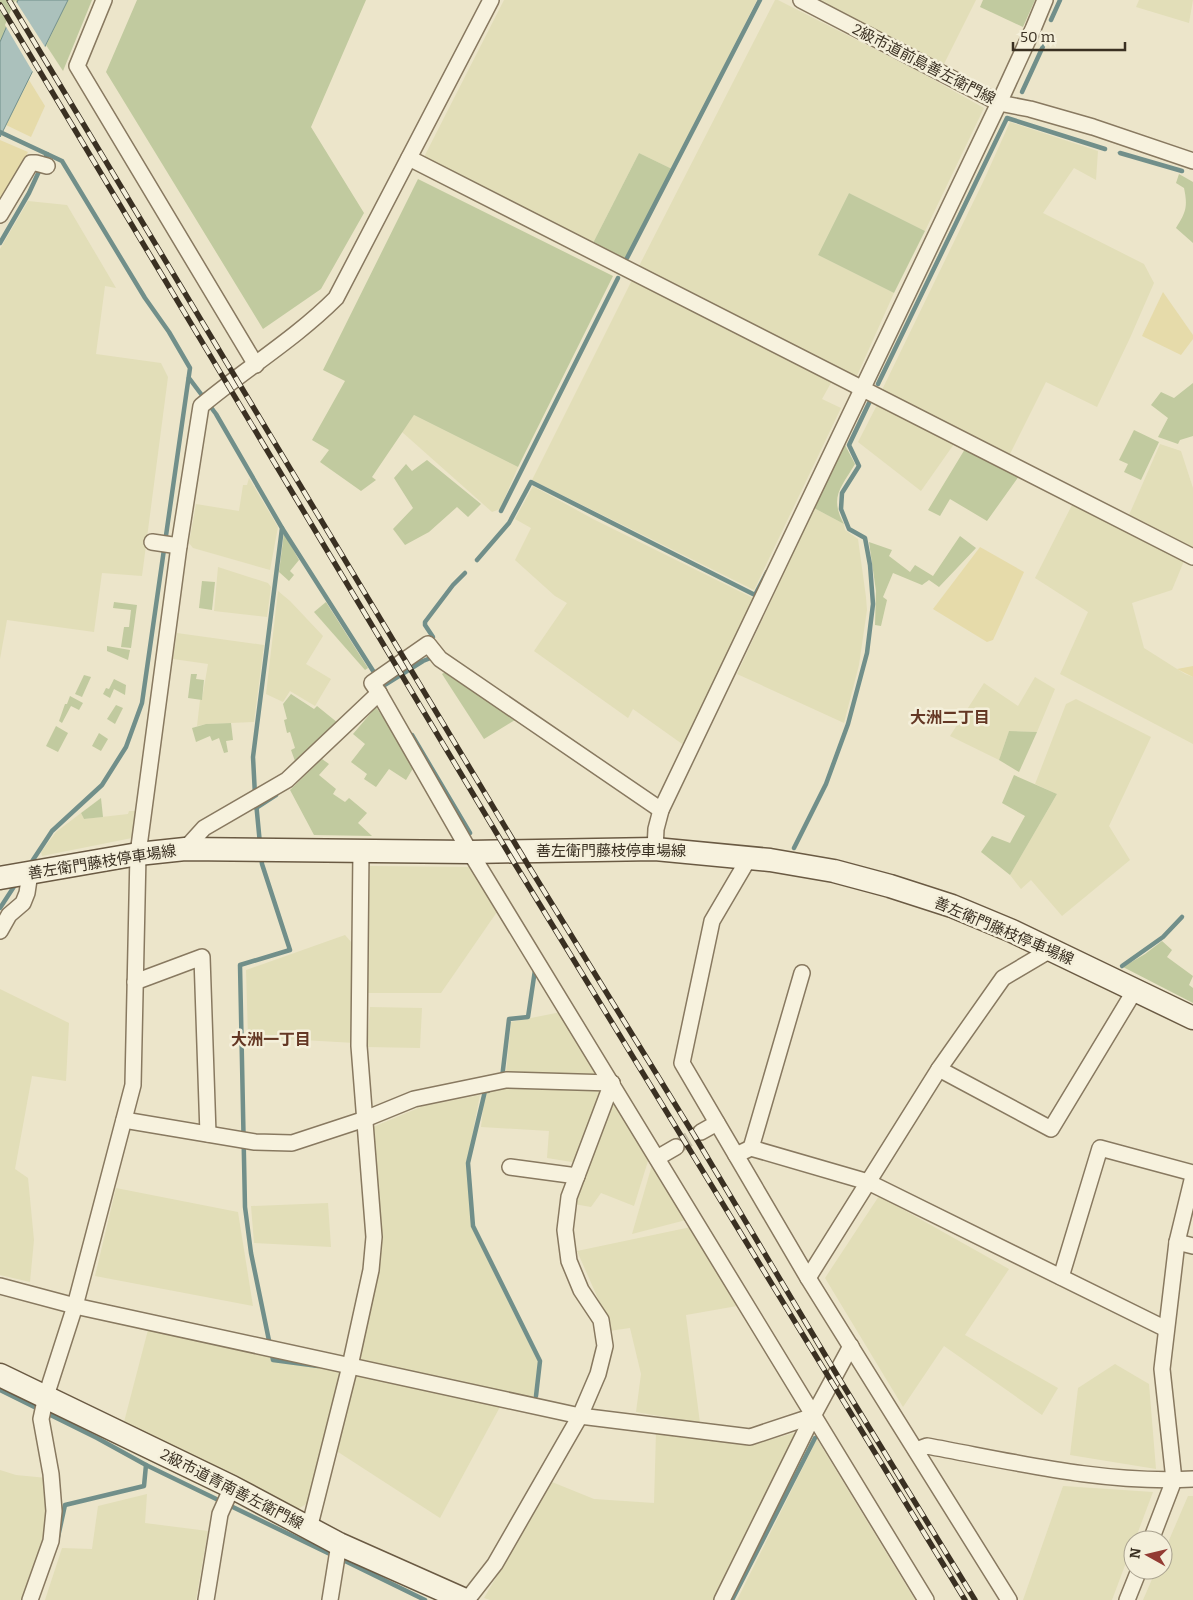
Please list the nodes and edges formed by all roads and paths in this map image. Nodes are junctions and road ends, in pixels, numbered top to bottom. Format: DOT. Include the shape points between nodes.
graph roads {
  1 [pos="104,0"];
  2 [pos="491,0"];
  3 [pos="802,0"];
  4 [pos="1045,0"];
  5 [pos="999,103"];
  6 [pos="409,158"];
  7 [pos="1193,161"];
  8 [pos="42,164"];
  9 [pos="0,216"];
  10 [pos="256,365"];
  11 [pos="862,388"];
  12 [pos="1193,557"];
  13 [pos="379,683"];
  14 [pos="661,810"];
  15 [pos="184,849"];
  16 [pos="655,849"];
  17 [pos="361,850"];
  18 [pos="470,852"];
  19 [pos="138,854"];
  20 [pos="749,858"];
  21 [pos="27,873"];
  22 [pos="0,878"];
  23 [pos="0,931"];
  24 [pos="1052,949"];
  25 [pos="802,973"];
  26 [pos="135,982"];
  27 [pos="1135,990"];
  28 [pos="1193,1018"];
  29 [pos="939,1069"];
  30 [pos="612,1083"];
  31 [pos="365,1119"];
  32 [pos="124,1120"];
  33 [pos="717,1123"];
  34 [pos="701,1132"];
  35 [pos="208,1134"];
  36 [pos="676,1147"];
  37 [pos="751,1148"];
  38 [pos="736,1155"];
  39 [pos="657,1158"];
  40 [pos="510,1167"];
  41 [pos="1193,1175"];
  42 [pos="577,1176"];
  43 [pos="868,1182"];
  44 [pos="1177,1242"];
  45 [pos="1193,1246"];
  46 [pos="1061,1277"];
  47 [pos="808,1278"];
  48 [pos="0,1286"];
  49 [pos="75,1306"];
  50 [pos="1166,1329"];
  51 [pos="851,1346"];
  52 [pos="350,1366"];
  53 [pos="0,1375"];
  54 [pos="46,1396"];
  55 [pos="580,1416"];
  56 [pos="813,1416"];
  57 [pos="916,1450"];
  58 [pos="1193,1479"];
  59 [pos="1174,1480"];
  60 [pos="232,1487"];
  61 [pos="309,1529"];
  62 [pos="1155,1530"];
  63 [pos="339,1544"];
  64 [pos="1135,1580"];
  65 [pos="30,1600"];
  66 [pos="206,1600"];
  67 [pos="330,1600"];
  68 [pos="466,1600"];
  69 [pos="722,1600"];
  70 [pos="926,1600"];
  71 [pos="1009,1600"];
  72 [pos="1127,1600"];
  1 -- 10 [label="street" via="77,66"];
  2 -- 6 [label="street"];
  3 -- 5 [label="street, 2級市道前島善左衛門線"];
  4 -- 5 [label="street"];
  5 -- 7 [label="street, 2級市道前島善左衛門線" via="1093,127"];
  5 -- 11 [label="street"];
  6 -- 10 [label="street" via="336,298"];
  6 -- 11 [label="street"];
  8 -- 9 [label="street" via="31,163"];
  10 -- 19 [label="street" via="205,402 163,544"];
  11 -- 12 [label="street"];
  11 -- 14 [label="street"];
  13 -- 14 [label="street" via="428,644 440,659"];
  13 -- 15 [label="street" via="288,780 204,828"];
  13 -- 18 [label="street"];
  14 -- 16 [label="street"];
  15 -- 17 [label="main road, 善左衛門藤枝停車場線"];
  15 -- 19 [label="main road, 善左衛門藤枝停車場線"];
  16 -- 18 [label="main road, 善左衛門藤枝停車場線"];
  16 -- 20 [label="main road, 善左衛門藤枝停車場線"];
  17 -- 18 [label="main road, 善左衛門藤枝停車場線"];
  17 -- 31 [label="street" via="359,1046"];
  18 -- 30 [label="street"];
  19 -- 21 [label="main road, 善左衛門藤枝停車場線"];
  19 -- 26 [label="street"];
  20 -- 24 [label="main road, 善左衛門藤枝停車場線" via="834,871 890,886 952,906"];
  20 -- 33 [label="street" via="712,922 682,1063"];
  21 -- 22 [label="main road, 善左衛門藤枝停車場線"];
  21 -- 23 [label="street" via="27,893 23,903 9,916"];
  24 -- 27 [label="main road, 善左衛門藤枝停車場線"];
  24 -- 29 [label="street" via="1004,978"];
  25 -- 37 [label="street"];
  26 -- 32 [label="street" via="132,1085"];
  26 -- 35 [label="street" via="202,957"];
  27 -- 28 [label="main road, 善左衛門藤枝停車場線"];
  27 -- 29 [label="street" via="1051,1129"];
  29 -- 43 [label="street"];
  30 -- 31 [label="street" via="506,1080 414,1099"];
  30 -- 39 [label="street"];
  30 -- 42 [label="street"];
  31 -- 35 [label="street" via="292,1143 255,1142"];
  31 -- 52 [label="street" via="374,1237"];
  32 -- 35 [label="street"];
  32 -- 49 [label="street"];
  33 -- 34 [label="street"];
  33 -- 38 [label="street"];
  36 -- 39 [label="street"];
  37 -- 38 [label="street"];
  37 -- 43 [label="street"];
  38 -- 47 [label="street"];
  39 -- 56 [label="street"];
  40 -- 42 [label="street"];
  41 -- 44 [label="street"];
  41 -- 46 [label="street" via="1100,1148"];
  42 -- 55 [label="street" via="569,1197 566,1230 569,1260 582,1290 601,1320 605,1346 598,1374"];
  43 -- 46 [label="street"];
  43 -- 47 [label="street"];
  44 -- 45 [label="street"];
  44 -- 50 [label="street"];
  46 -- 50 [label="street"];
  47 -- 51 [label="street"];
  48 -- 49 [label="street"];
  49 -- 52 [label="street"];
  49 -- 54 [label="street"];
  50 -- 59 [label="street" via="1162,1369"];
  51 -- 56 [label="street"];
  51 -- 57 [label="street"];
  52 -- 55 [label="street"];
  52 -- 61 [label="street"];
  53 -- 54 [label="main road, 2級市道青南善左衛門線"];
  54 -- 60 [label="main road, 2級市道青南善左衛門線"];
  54 -- 65 [label="street" via="42,1419 54,1511 51,1541"];
  55 -- 56 [label="street" via="750,1436"];
  55 -- 68 [label="street" via="495,1564"];
  56 -- 69 [label="street"];
  56 -- 70 [label="street"];
  57 -- 59 [label="street" via="927,1446 1098,1477"];
  57 -- 71 [label="street"];
  58 -- 59 [label="street"];
  59 -- 62 [label="street"];
  60 -- 61 [label="main road, 2級市道青南善左衛門線"];
  60 -- 66 [label="street" via="220,1514"];
  61 -- 63 [label="main road, 2級市道青南善左衛門線"];
  63 -- 67 [label="street"];
  63 -- 68 [label="main road, 2級市道青南善左衛門線"];
  64 -- 72 [label="street"];
}
